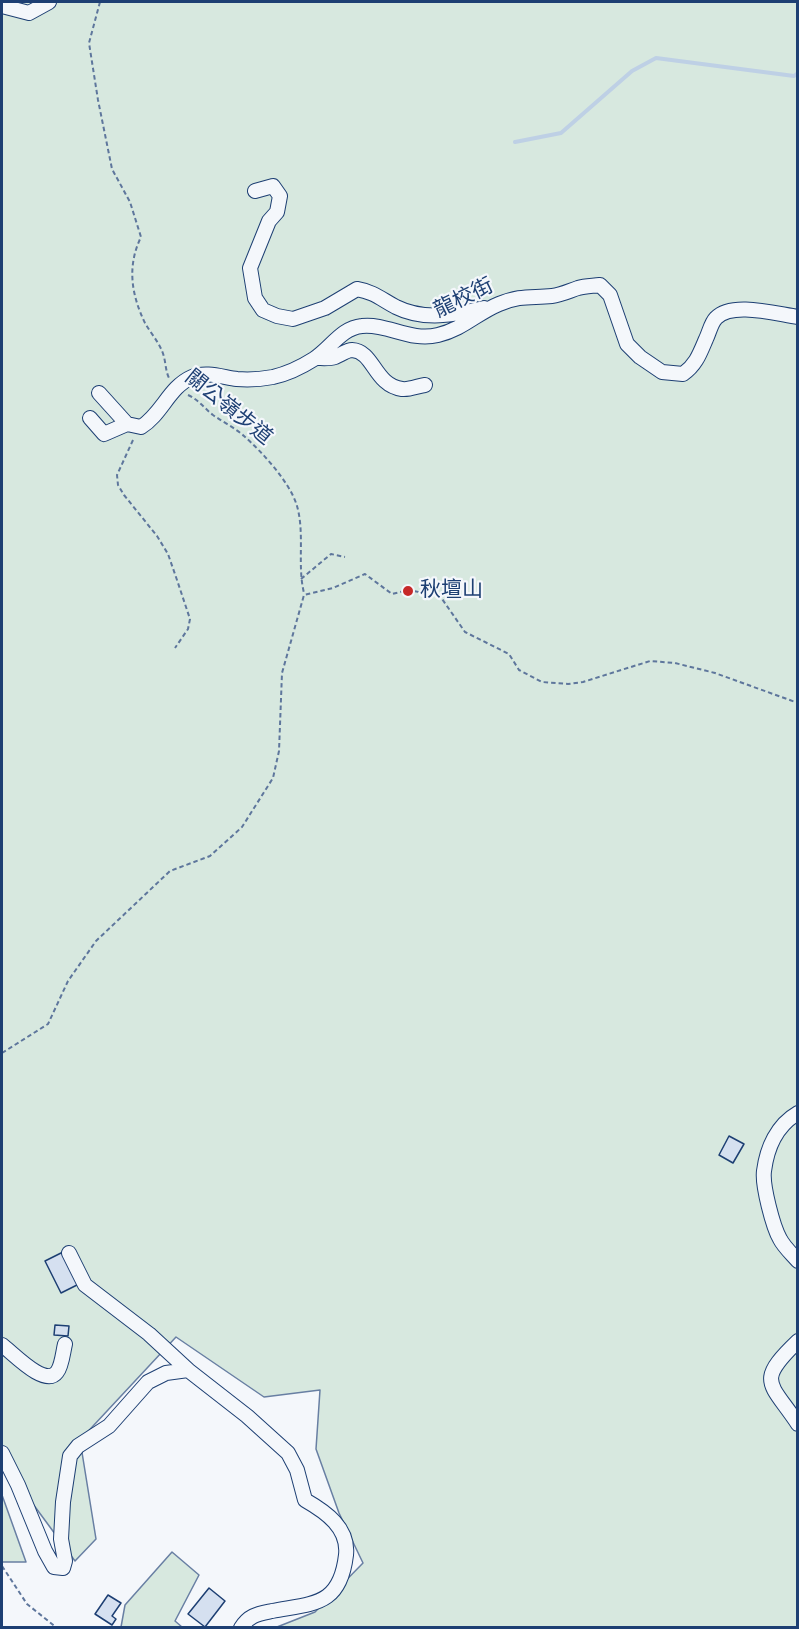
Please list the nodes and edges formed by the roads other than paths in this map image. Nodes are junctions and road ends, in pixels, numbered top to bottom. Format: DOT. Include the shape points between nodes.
graph roads {
  1 [pos="48,2"];
  2 [pos="2,6"];
  3 [pos="255,191"];
  4 [pos="495,305"];
  5 [pos="798,317"];
  6 [pos="316,358"];
  7 [pos="425,385"];
  8 [pos="99,393"];
  9 [pos="90,418"];
  10 [pos="134,425"];
  11 [pos="798,1113"];
  12 [pos="69,1252"];
  13 [pos="798,1261"];
  14 [pos="798,1341"];
  15 [pos="65,1344"];
  16 [pos="2,1345"];
  17 [pos="188,1370"];
  18 [pos="798,1424"];
  19 [pos="2,1453"];
  20 [pos="241,1628"];
  1 -- 2 [label="street" via="29,13"];
  3 -- 4 [label="street" via="273,186 280,196 277,212 269,221 250,268 255,298 263,310 293,319 325,308 357,289 369,291 395,307 432,316 458,315"];
  4 -- 5 [label="street, 龍校街" via="516,297 554,296 600,285 610,295 627,344 662,372 683,374 699,355 714,319 727,310"];
  4 -- 6 [label="street, 龍校街" via="468,323 437,336 362,326 347,331"];
  6 -- 7 [label="street" via="332,358 352,350 364,354 390,385 404,389"];
  6 -- 10 [label="street, 龍校街" via="273,377 195,375 174,389 151,421"];
  8 -- 10 [label="street"];
  9 -- 10 [label="street" via="104,434"];
  11 -- 13 [label="street" via="786,1120 772,1140 764,1173 780,1239"];
  12 -- 17 [label="street" via="85,1286 149,1334"];
  14 -- 18 [label="street" via="778,1360 771,1374 775,1394"];
  15 -- 16 [label="street" via="58,1371 52,1377 30,1368"];
  17 -- 19 [label="street" via="166,1373 148,1383 109,1426 78,1446 70,1456 63,1502 63,1568 54,1567 45,1551"];
  17 -- 20 [label="street" via="288,1453 305,1500 326,1512 347,1544 345,1567 336,1589 328,1596 318,1603 252,1615"];
}
